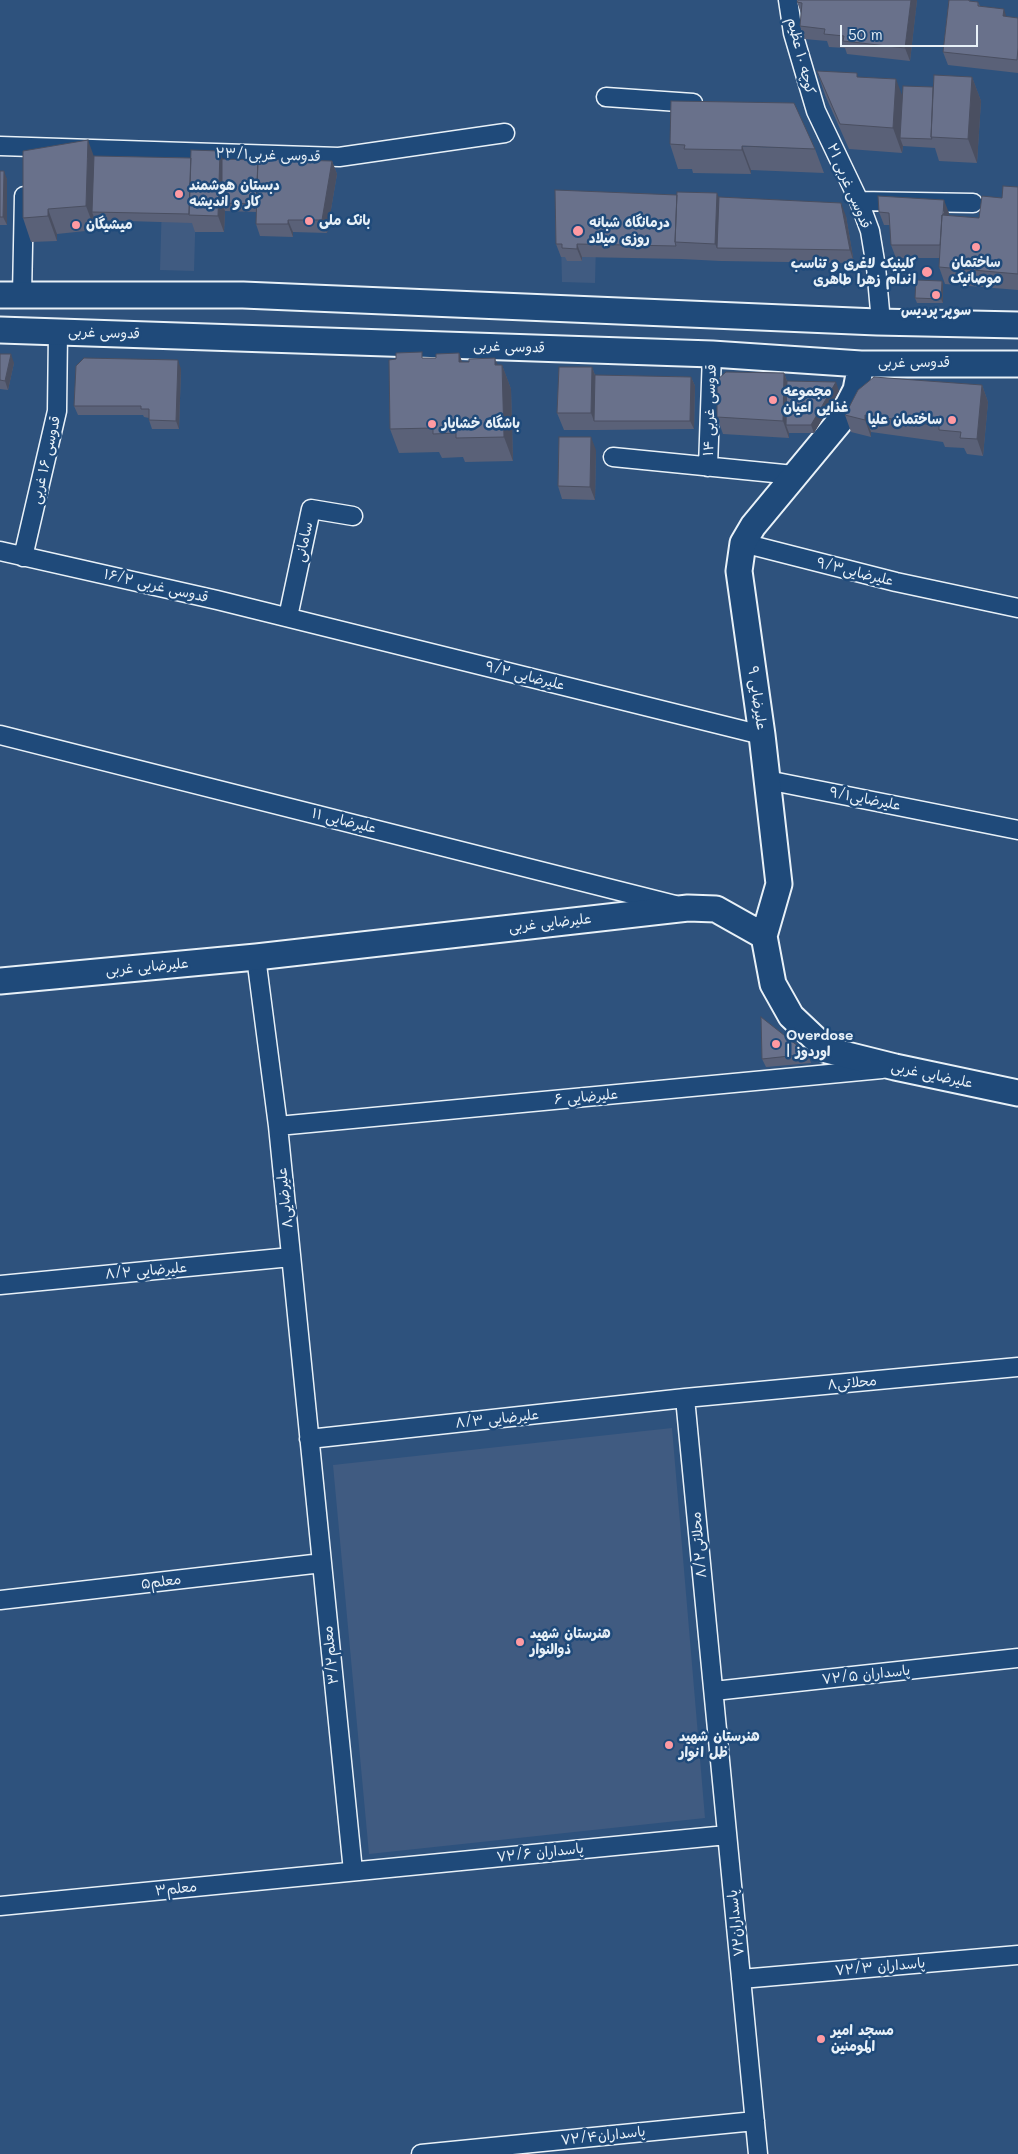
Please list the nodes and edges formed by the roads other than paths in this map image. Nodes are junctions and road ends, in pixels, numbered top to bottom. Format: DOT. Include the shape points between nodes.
graph roads {
  1 [pos="788,0"];
  2 [pos="606,97"];
  3 [pos="711,104"];
  4 [pos="797,110"];
  5 [pos="816,111"];
  6 [pos="505,133"];
  7 [pos="0,146"];
  8 [pos="25,146"];
  9 [pos="859,201"];
  10 [pos="973,204"];
  11 [pos="11,295"];
  12 [pos="881,322"];
  13 [pos="1018,325"];
  14 [pos="0,330"];
  15 [pos="58,332"];
  16 [pos="712,354"];
  17 [pos="861,364"];
  18 [pos="1018,364"];
  19 [pos="613,457"];
  20 [pos="708,467"];
  21 [pos="794,475"];
  22 [pos="353,516"];
  23 [pos="743,543"];
  24 [pos="0,551"];
  25 [pos="23,557"];
  26 [pos="1018,608"];
  27 [pos="288,617"];
  28 [pos="0,734"];
  29 [pos="762,735"];
  30 [pos="768,780"];
  31 [pos="1018,830"];
  32 [pos="688,908"];
  33 [pos="764,936"];
  34 [pos="256,957"];
  35 [pos="0,981"];
  36 [pos="894,1067"];
  37 [pos="1018,1093"];
  38 [pos="278,1126"];
  39 [pos="291,1257"];
  40 [pos="0,1285"];
  41 [pos="1018,1367"];
  42 [pos="685,1398"];
  43 [pos="309,1439"];
  44 [pos="322,1563"];
  45 [pos="0,1600"];
  46 [pos="1018,1658"];
  47 [pos="714,1691"];
  48 [pos="727,1834"];
  49 [pos="353,1871"];
  50 [pos="0,1906"];
  51 [pos="1018,1955"];
  52 [pos="741,1979"];
  53 [pos="755,2121"];
  54 [pos="421,2154"];
  55 [pos="758,2154"];
  1 -- 5 [label="street, کوچه ۱۰ عظیم" via="792,33"];
  2 -- 3 [label="street"];
  4 -- 5 [label="street"];
  5 -- 9 [label="street, ۲۱ قدوسی غربی"];
  6 -- 8 [label="street, قدوسی غربی۲۳/۱" via="339,158"];
  7 -- 8 [label="street, قدوسی غربی۲۳/۱"];
  8 -- 11 [label="street"];
  9 -- 10 [label="street"];
  9 -- 12 [label="street, ۲۱ قدوسی غربی" via="870,231"];
  11 -- 12 [label="main road" via="243,295"];
  12 -- 13 [label="main road"];
  14 -- 15 [label="main road, قدوسی غربی"];
  15 -- 16 [label="main road, قدوسی غربی"];
  15 -- 25 [label="street, قدوسی ۱۶ غربی" via="57,411"];
  16 -- 17 [label="main road, قدوسی غربی"];
  16 -- 20 [label="street, ۱۴ قدوسی غربی"];
  17 -- 18 [label="main road, قدوسی غربی"];
  17 -- 21 [label="main road, ۹ علیرضایی" via="856,390 840,420"];
  19 -- 20 [label="street"];
  20 -- 21 [label="street"];
  21 -- 23 [label="main road, ۹ علیرضایی"];
  22 -- 27 [label="street, سامانی" via="311,509"];
  23 -- 26 [label="street, علیرضایی۹/۳" via="896,582"];
  23 -- 29 [label="main road, ۹ علیرضایی" via="739,571"];
  24 -- 25 [label="street, ۱۶/۲ قدوسی غربی"];
  25 -- 27 [label="street, ۱۶/۲ قدوسی غربی"];
  27 -- 29 [label="street, ۹/۲ علیرضایی"];
  28 -- 32 [label="street, ۱۱ علیرضایی"];
  29 -- 30 [label="main road, ۹ علیرضایی"];
  30 -- 31 [label="street, علیرضایی۹/۱"];
  30 -- 33 [label="main road, ۹ علیرضایی" via="780,884"];
  32 -- 33 [label="main road, علیرضایی غربی" via="716,909"];
  32 -- 34 [label="main road, علیرضایی غربی"];
  33 -- 36 [label="main road, علیرضایی غربی" via="773,984 791,1016 828,1050"];
  34 -- 35 [label="main road, علیرضایی غربی"];
  34 -- 38 [label="street, علیرضایی۸"];
  36 -- 37 [label="main road, علیرضایی غربی"];
  36 -- 38 [label="street, ۶ علیرضایی"];
  38 -- 39 [label="street, علیرضایی۸"];
  39 -- 40 [label="street, علیرضایی ۸/۲"];
  39 -- 43 [label="street, علیرضایی۸"];
  41 -- 42 [label="street, محلاتی۸"];
  42 -- 43 [label="street, ۸/۳ علیرضایی"];
  42 -- 47 [label="street, محلاتی۸/۲"];
  43 -- 44 [label="street, معلم۳/۲"];
  44 -- 45 [label="street, معلم۵"];
  44 -- 49 [label="street, معلم۳/۲"];
  46 -- 47 [label="street, ۷۲/۵ پاسداران"];
  47 -- 48 [label="street, پاسداران۷۲"];
  48 -- 49 [label="street, ۷۲/۶ پاسداران"];
  48 -- 52 [label="street, پاسداران۷۲"];
  49 -- 50 [label="street, معلم۳"];
  51 -- 52 [label="street, ۷۲/۳ پاسداران"];
  52 -- 53 [label="street, پاسداران۷۲"];
  53 -- 54 [label="street, پاسداران۷۲/۴"];
  53 -- 55 [label="street, پاسداران۷۲"];
}
